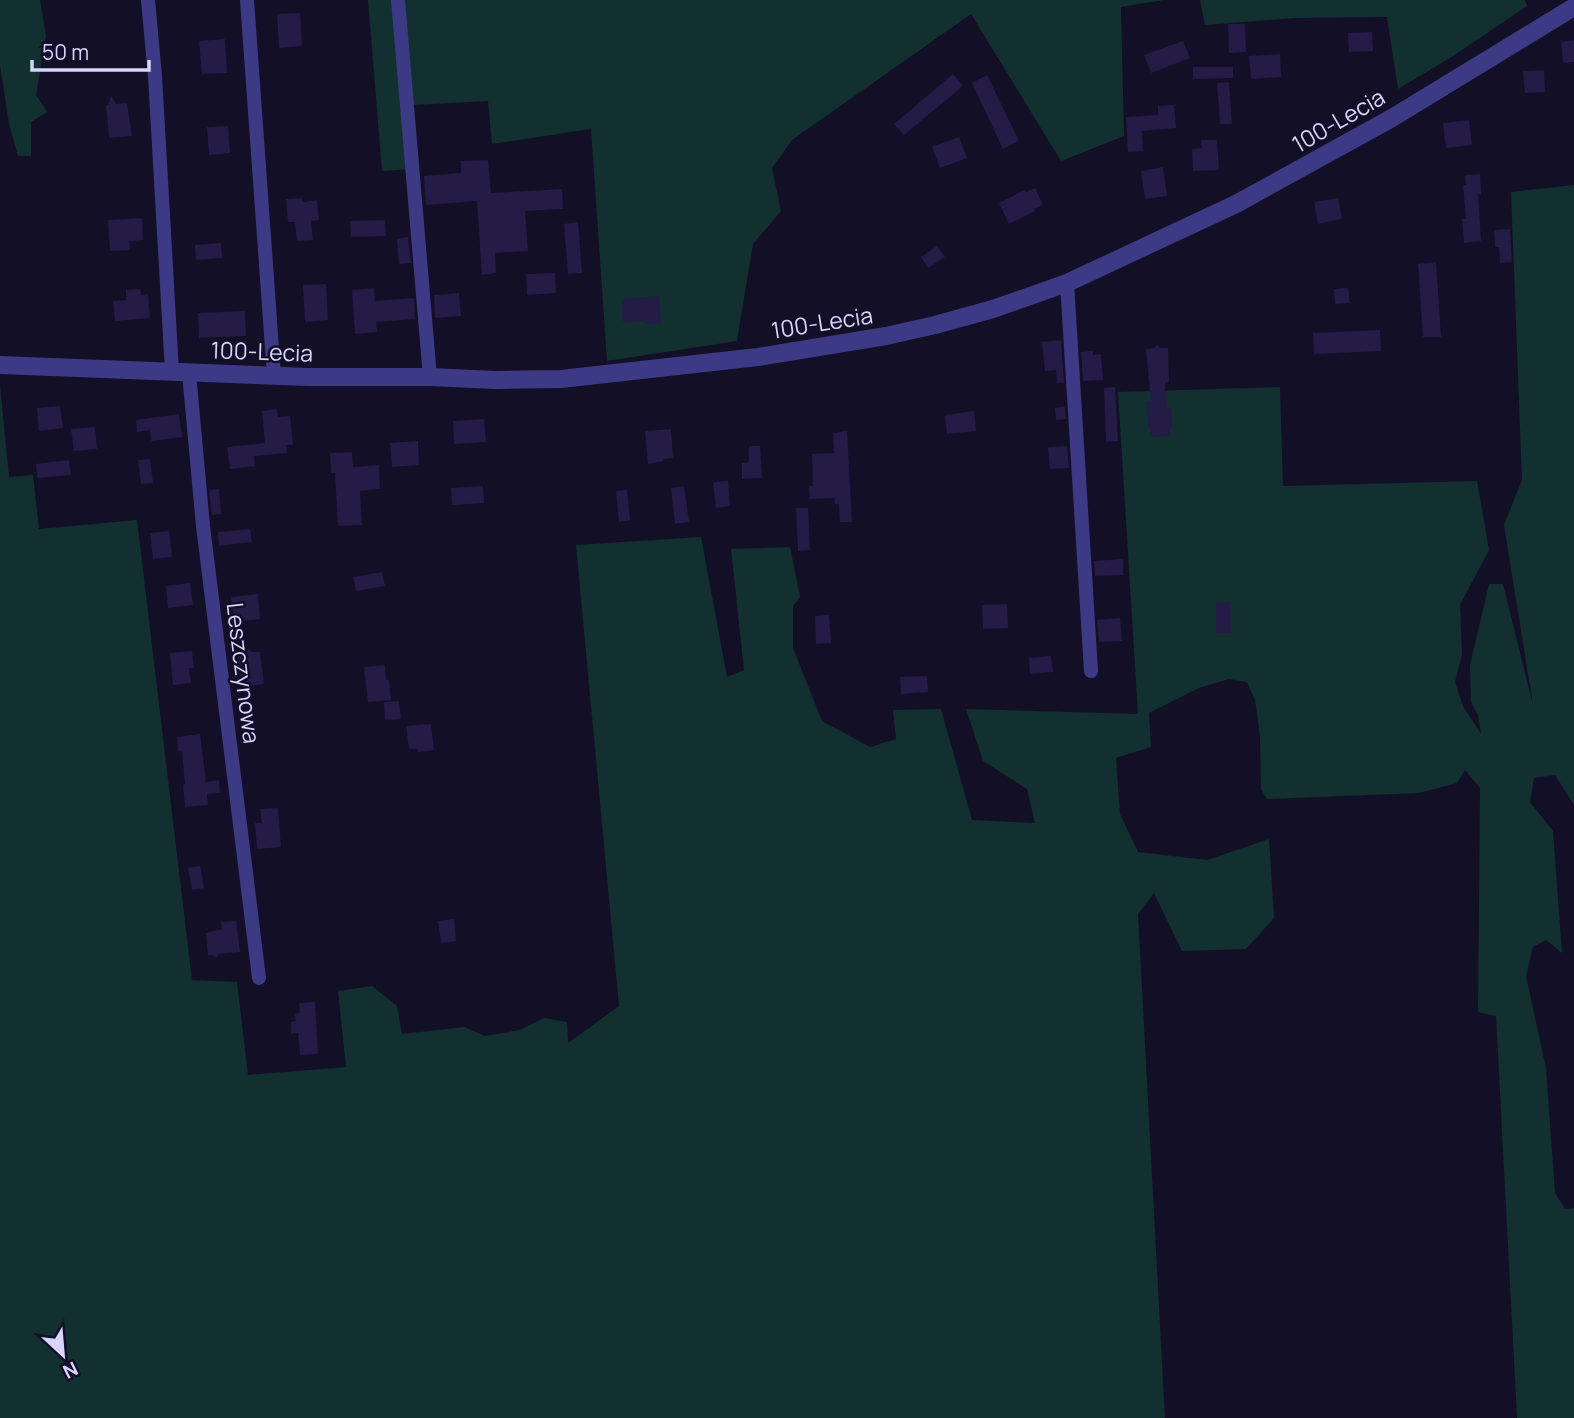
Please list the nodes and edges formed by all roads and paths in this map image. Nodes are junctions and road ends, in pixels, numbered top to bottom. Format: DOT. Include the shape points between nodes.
graph roads {
  1 [pos="148,0"];
  2 [pos="247,0"];
  3 [pos="398,0"];
  4 [pos="1574,7"];
  5 [pos="1067,283"];
  6 [pos="0,365"];
  7 [pos="181,372"];
  8 [pos="274,376"];
  9 [pos="429,377"];
  10 [pos="1091,671"];
  11 [pos="259,978"];
  1 -- 7 [label="street, Leszczynowa"];
  2 -- 8 [label="street"];
  3 -- 9 [label="street"];
  4 -- 5 [label="street, 100-Lecia" via="1274,184"];
  5 -- 9 [label="street, 100-Lecia" via="935,325 758,357 561,379"];
  5 -- 10 [label="street"];
  6 -- 7 [label="street, 100-Lecia"];
  7 -- 8 [label="street, 100-Lecia"];
  7 -- 11 [label="street, Leszczynowa"];
  8 -- 9 [label="street, 100-Lecia"];
}
